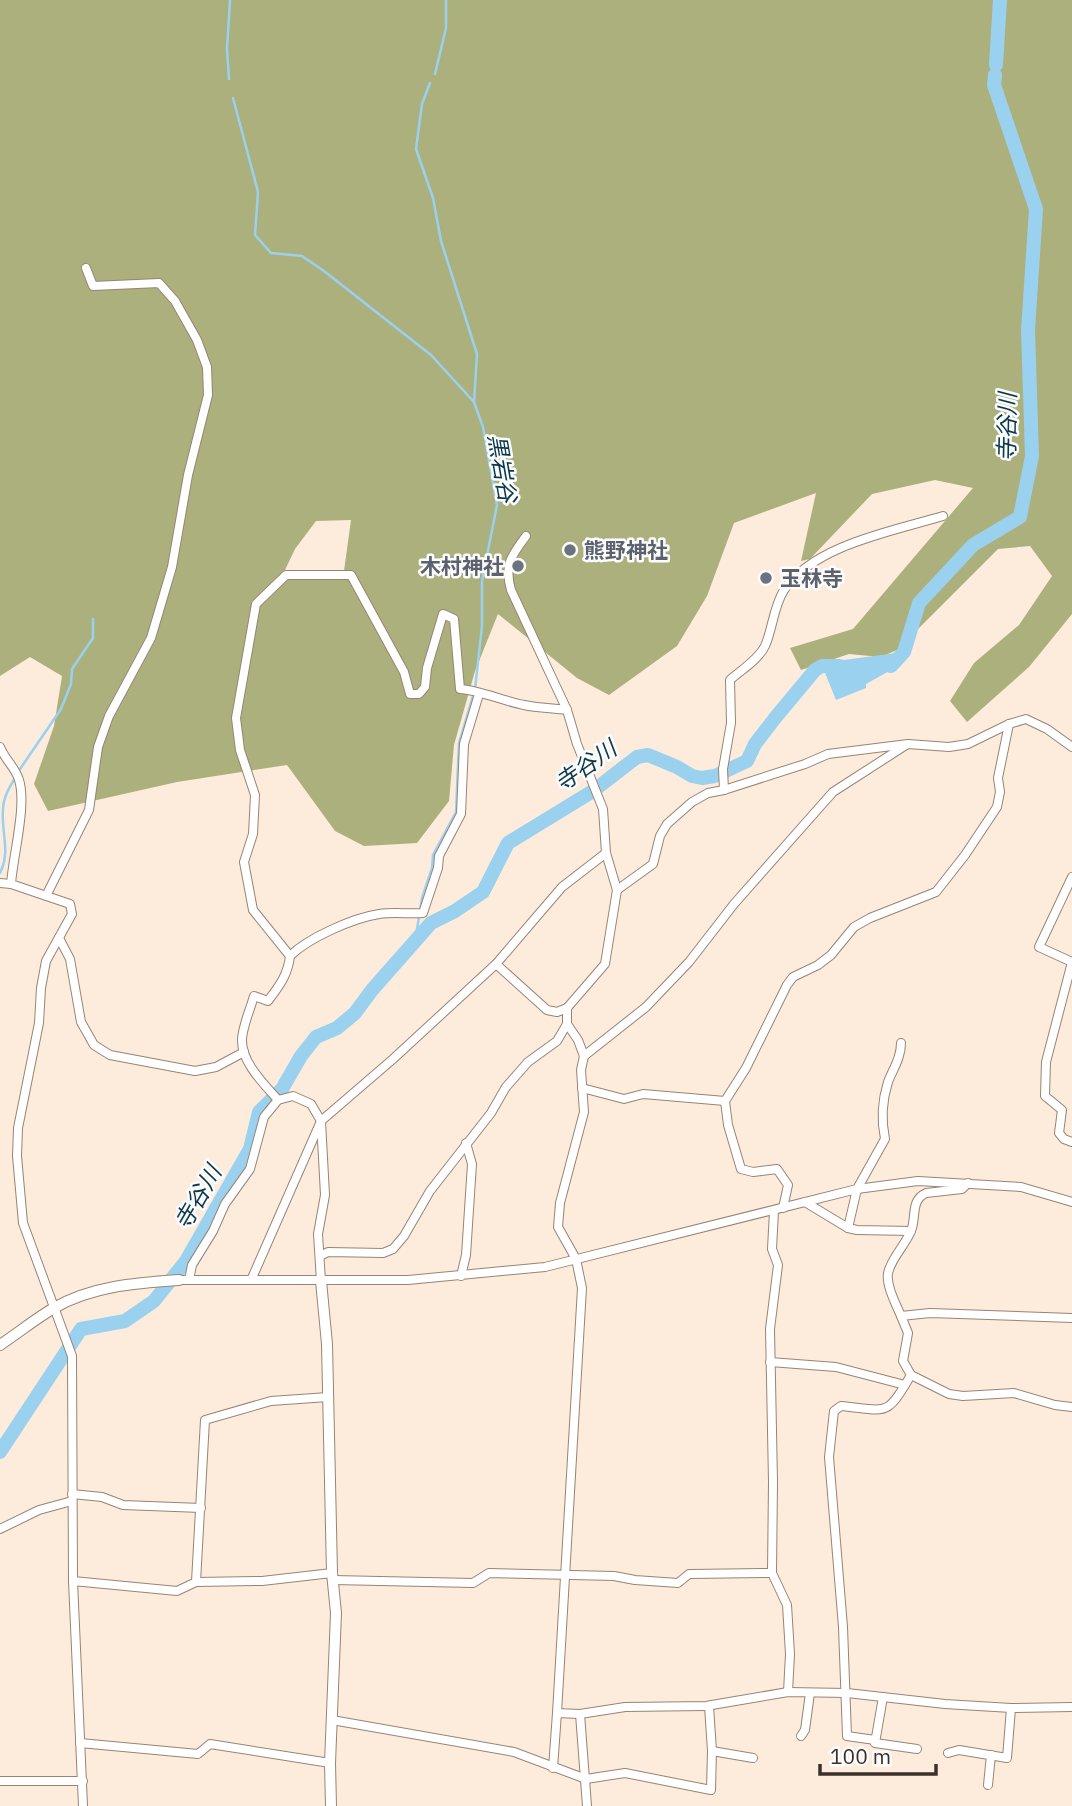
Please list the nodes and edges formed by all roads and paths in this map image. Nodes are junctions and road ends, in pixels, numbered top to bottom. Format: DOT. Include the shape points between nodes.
graph roads {
  1 [pos="86,268"];
  2 [pos="943,516"];
  3 [pos="526,536"];
  4 [pos="476,693"];
  5 [pos="567,710"];
  6 [pos="1009,724"];
  7 [pos="908,744"];
  8 [pos="0,747"];
  9 [pos="1072,747"];
  10 [pos="3,760"];
  11 [pos="724,790"];
  12 [pos="606,853"];
  13 [pos="1072,877"];
  14 [pos="0,883"];
  15 [pos="11,884"];
  16 [pos="617,890"];
  17 [pos="46,896"];
  18 [pos="59,938"];
  19 [pos="290,956"];
  20 [pos="1072,962"];
  21 [pos="496,964"];
  22 [pos="567,1008"];
  23 [pos="567,1024"];
  24 [pos="901,1044"];
  25 [pos="244,1052"];
  26 [pos="584,1056"];
  27 [pos="582,1088"];
  28 [pos="278,1100"];
  29 [pos="725,1101"];
  30 [pos="321,1121"];
  31 [pos="1072,1142"];
  32 [pos="467,1143"];
  33 [pos="968,1183"];
  34 [pos="857,1189"];
  35 [pos="805,1202"];
  36 [pos="1072,1202"];
  37 [pos="779,1209"];
  38 [pos="848,1228"];
  39 [pos="911,1231"];
  40 [pos="320,1256"];
  41 [pos="576,1259"];
  42 [pos="461,1276"];
  43 [pos="252,1278"];
  44 [pos="184,1280"];
  45 [pos="321,1281"];
  46 [pos="53,1308"];
  47 [pos="901,1316"];
  48 [pos="1072,1318"];
  49 [pos="0,1345"];
  50 [pos="770,1362"];
  51 [pos="911,1375"];
  52 [pos="905,1385"];
  53 [pos="328,1397"];
  54 [pos="1072,1407"];
  55 [pos="72,1497"];
  56 [pos="201,1508"];
  57 [pos="0,1530"];
  58 [pos="772,1573"];
  59 [pos="332,1576"];
  60 [pos="565,1577"];
  61 [pos="73,1581"];
  62 [pos="196,1582"];
  63 [pos="788,1692"];
  64 [pos="810,1693"];
  65 [pos="847,1693"];
  66 [pos="883,1697"];
  67 [pos="709,1706"];
  68 [pos="1072,1707"];
  69 [pos="1011,1708"];
  70 [pos="557,1713"];
  71 [pos="580,1714"];
  72 [pos="332,1720"];
  73 [pos="801,1736"];
  74 [pos="875,1740"];
  75 [pos="80,1742"];
  76 [pos="917,1749"];
  77 [pos="712,1751"];
  78 [pos="948,1753"];
  79 [pos="991,1755"];
  80 [pos="752,1758"];
  81 [pos="330,1763"];
  82 [pos="553,1768"];
  83 [pos="586,1779"];
  84 [pos="0,1781"];
  85 [pos="83,1781"];
  86 [pos="988,1785"];
  87 [pos="83,1806"];
  88 [pos="331,1806"];
  89 [pos="587,1806"];
  1 -- 17 [label="street" via="93,286 159,283 197,340 207,367 208,395 172,567 155,625 109,716 98,747 89,810"];
  2 -- 11 [label="street" via="828,552 798,573 775,609 764,649 730,680"];
  3 -- 5 [label="street" via="506,573"];
  4 -- 5 [label="street" via="526,706"];
  4 -- 19 [label="street" via="464,744 461,814 418,913 378,914 299,946"];
  4 -- 19 [label="street" via="460,690 454,619 443,614 425,687 419,694 410,694 404,672 351,575 286,575 256,604 236,718 240,750 255,795 253,834 244,862 253,910"];
  5 -- 12 [label="street" via="603,809"];
  6 -- 7 [label="street" via="968,744"];
  6 -- 9 [label="street" via="1026,719"];
  6 -- 29 [label="street" via="997,807 965,855 936,892 854,927 831,955 793,977"];
  7 -- 11 [label="street" via="828,754"];
  7 -- 26 [label="street" via="832,793 680,971 646,1007"];
  8 -- 10 [label="street"];
  10 -- 15 [label="street" via="20,783"];
  11 -- 16 [label="street" via="692,802 667,824 653,864"];
  12 -- 16 [label="street"];
  12 -- 21 [label="street" via="562,887"];
  13 -- 20 [label="street" via="1039,947"];
  14 -- 15 [label="street"];
  15 -- 17 [label="street"];
  16 -- 22 [label="street" via="605,964"];
  17 -- 18 [label="street" via="70,904 72,914"];
  18 -- 25 [label="street" via="70,959 81,1022 94,1045 110,1055 195,1071 216,1067"];
  18 -- 46 [label="street" via="46,961 17,1156 23,1223"];
  19 -- 25 [label="street" via="282,982 268,1001 254,996 242,1039"];
  20 -- 31 [label="street" via="1044,1076 1045,1096 1062,1110 1059,1133"];
  21 -- 22 [label="street" via="547,1010"];
  21 -- 30 [label="street"];
  22 -- 23 [label="street"];
  23 -- 26 [label="street"];
  23 -- 32 [label="street" via="556,1041 528,1062 506,1087"];
  24 -- 34 [label="street" via="881,1120 885,1139"];
  25 -- 28 [label="street"];
  26 -- 27 [label="street"];
  27 -- 29 [label="street" via="624,1099 643,1094"];
  27 -- 41 [label="street" via="584,1112 558,1227"];
  28 -- 30 [label="street" via="293,1096 311,1104"];
  28 -- 44 [label="street" via="264,1117 250,1169 225,1204"];
  29 -- 37 [label="street" via="741,1169 777,1169 788,1185"];
  30 -- 40 [label="street" via="325,1195 318,1234"];
  30 -- 43 [label="street"];
  32 -- 40 [label="street" via="393,1249"];
  32 -- 42 [label="street" via="472,1164"];
  33 -- 34 [label="street" via="918,1181"];
  33 -- 36 [label="street" via="1021,1187"];
  33 -- 39 [label="street" via="962,1189 921,1195"];
  34 -- 35 [label="street"];
  34 -- 38 [label="street"];
  35 -- 37 [label="street"];
  35 -- 38 [label="street"];
  37 -- 41 [label="street"];
  37 -- 50 [label="street" via="772,1249 778,1265"];
  38 -- 39 [label="street"];
  39 -- 47 [label="street" via="888,1275"];
  40 -- 45 [label="street"];
  41 -- 42 [label="street"];
  41 -- 60 [label="street" via="582,1288"];
  42 -- 45 [label="street"];
  43 -- 44 [label="street"];
  43 -- 45 [label="street"];
  44 -- 46 [label="street" via="100,1290"];
  45 -- 53 [label="street"];
  46 -- 49 [label="street"];
  46 -- 55 [label="street" via="72,1356"];
  47 -- 48 [label="street"];
  47 -- 51 [label="street" via="908,1333 903,1362"];
  50 -- 52 [label="street" via="836,1367"];
  50 -- 58 [label="street"];
  51 -- 52 [label="street"];
  51 -- 54 [label="street" via="949,1394 1014,1393"];
  52 -- 65 [label="street" via="890,1407 841,1406 834,1411 829,1457"];
  53 -- 56 [label="street" via="271,1401 205,1420"];
  53 -- 59 [label="street"];
  55 -- 56 [label="street" via="102,1497 123,1505"];
  55 -- 57 [label="street"];
  55 -- 61 [label="street"];
  56 -- 62 [label="street"];
  58 -- 60 [label="street" via="689,1574 678,1583 614,1576"];
  58 -- 63 [label="street" via="787,1605"];
  59 -- 60 [label="street" via="473,1583 489,1573"];
  59 -- 62 [label="street"];
  59 -- 72 [label="street" via="336,1613"];
  60 -- 70 [label="street"];
  61 -- 62 [label="street" via="177,1591"];
  61 -- 75 [label="street"];
  63 -- 64 [label="street"];
  63 -- 67 [label="street"];
  64 -- 65 [label="street"];
  64 -- 73 [label="street"];
  65 -- 66 [label="street"];
  65 -- 74 [label="street" via="847,1736"];
  66 -- 69 [label="street"];
  66 -- 74 [label="street"];
  67 -- 71 [label="street" via="625,1707"];
  67 -- 77 [label="street"];
  68 -- 69 [label="street"];
  69 -- 79 [label="street" via="1007,1758"];
  70 -- 71 [label="street"];
  70 -- 82 [label="street"];
  71 -- 83 [label="street"];
  72 -- 81 [label="street"];
  72 -- 82 [label="street" via="514,1752"];
  74 -- 76 [label="street"];
  75 -- 81 [label="street" via="198,1754 210,1744"];
  75 -- 85 [label="street"];
  77 -- 80 [label="street"];
  77 -- 83 [label="street" via="711,1790 625,1773"];
  78 -- 79 [label="street" via="959,1750"];
  79 -- 86 [label="street"];
  81 -- 88 [label="street"];
  82 -- 83 [label="street"];
  83 -- 89 [label="street"];
  84 -- 85 [label="street"];
  85 -- 87 [label="street"];
}
